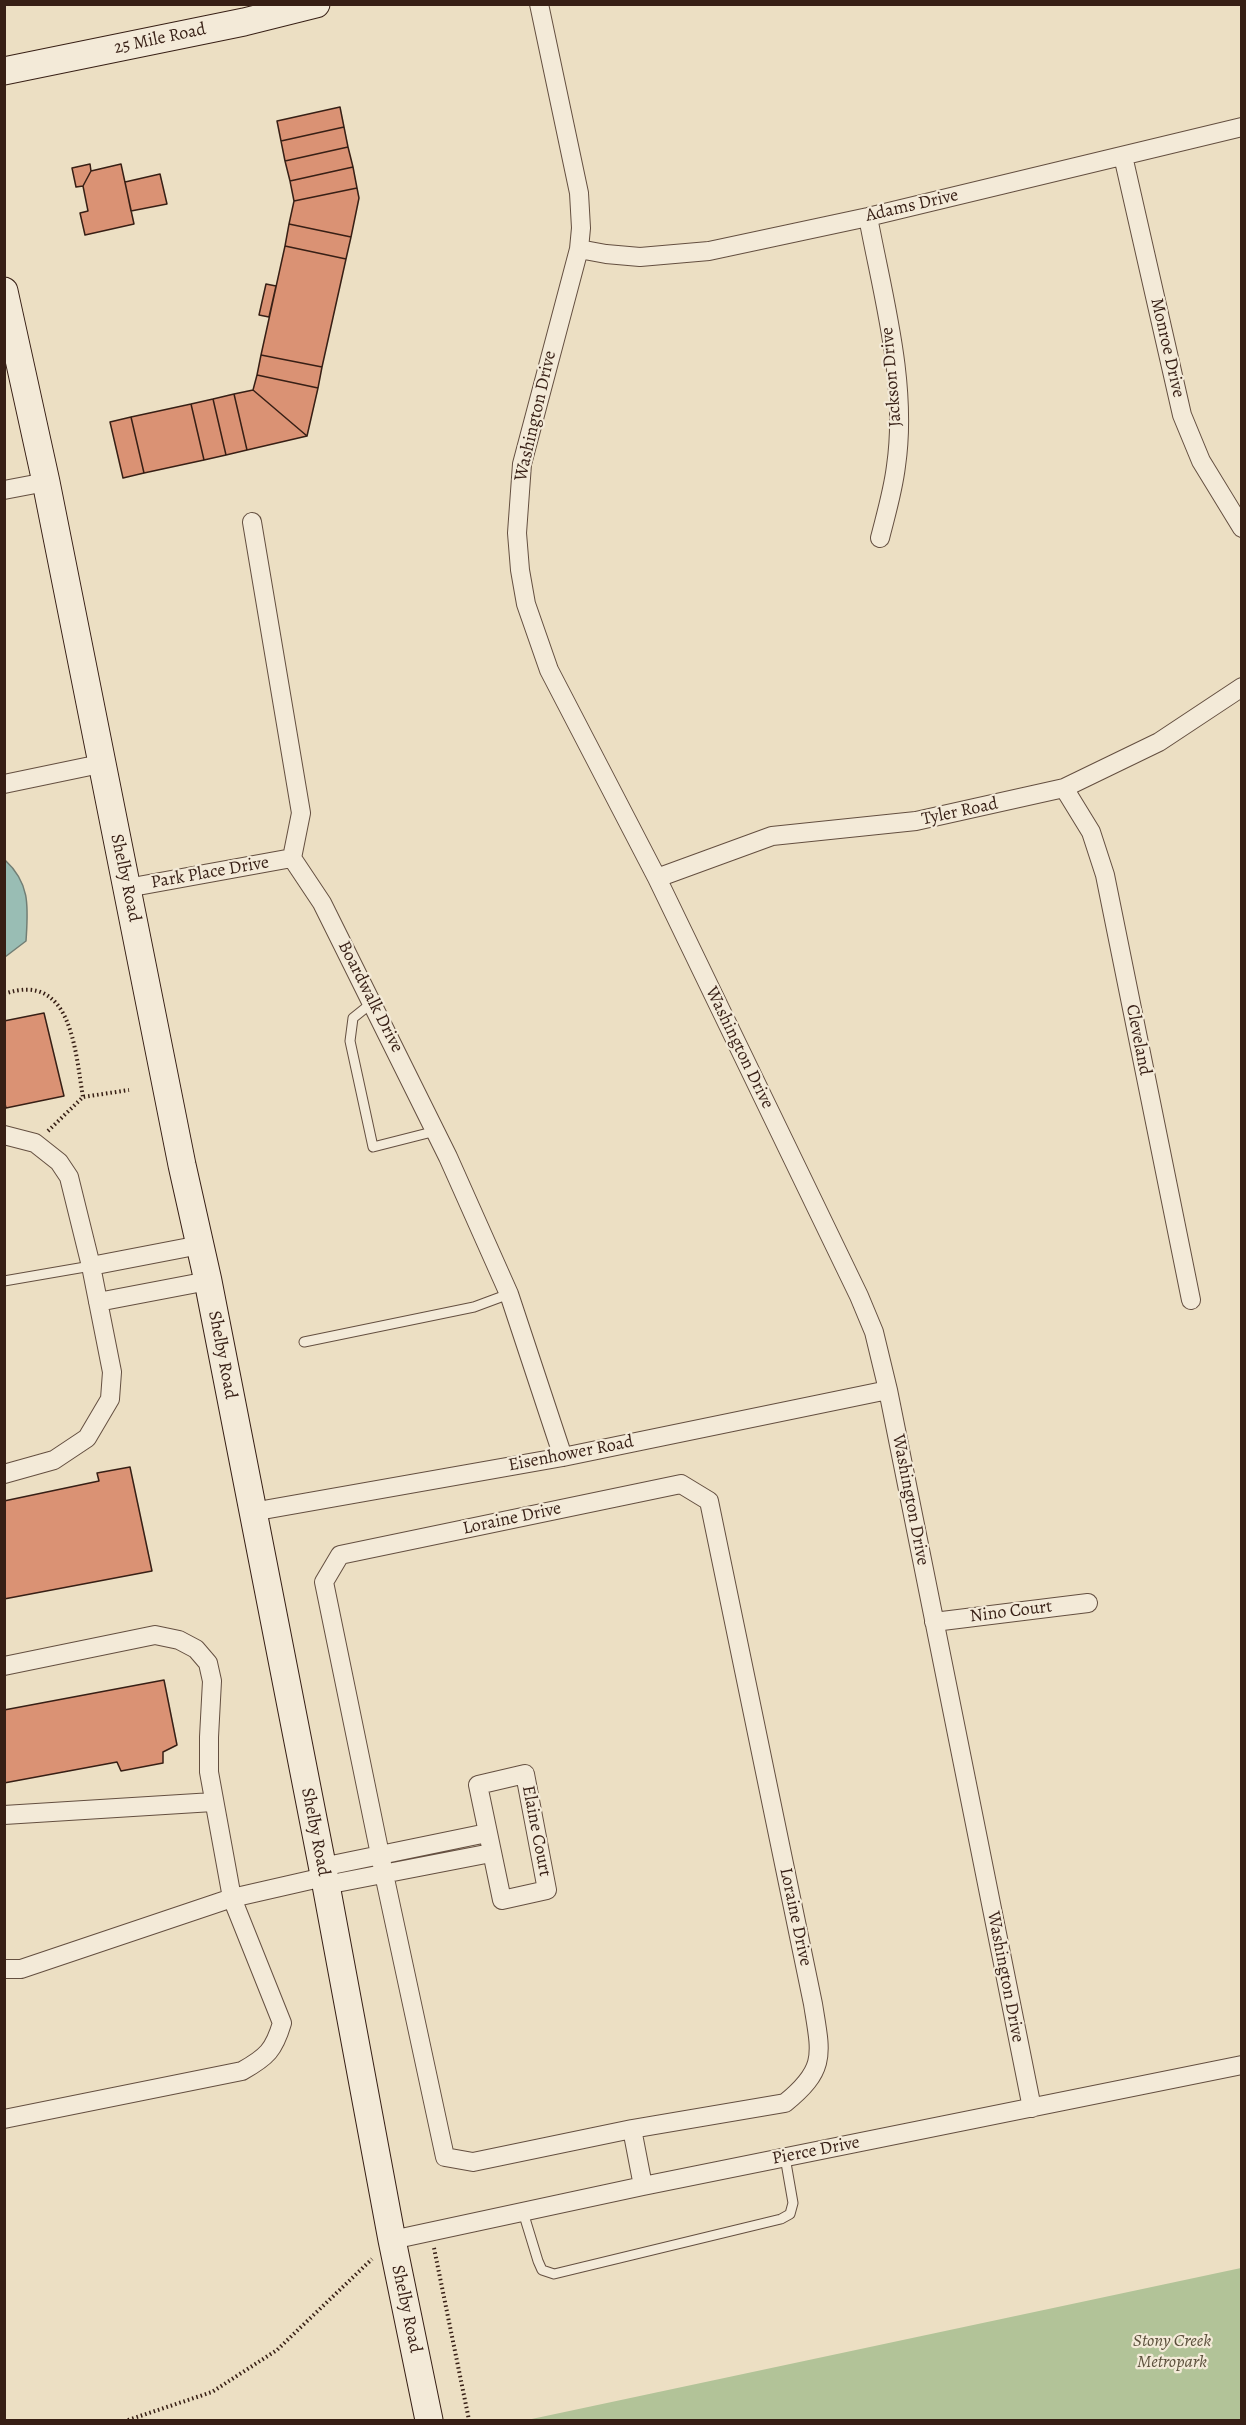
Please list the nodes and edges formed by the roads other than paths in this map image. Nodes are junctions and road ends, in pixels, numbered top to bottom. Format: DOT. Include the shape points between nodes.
graph roads {
  1 [pos="316,4"];
  2 [pos="539,4"];
  3 [pos="4,71"];
  4 [pos="1242,128"];
  5 [pos="1123,156"];
  6 [pos="868,217"];
  7 [pos="579,249"];
  8 [pos="4,291"];
  9 [pos="9,330"];
  10 [pos="45,482"];
  11 [pos="4,490"];
  12 [pos="252,522"];
  13 [pos="1242,528"];
  14 [pos="880,538"];
  15 [pos="1242,687"];
  16 [pos="100,764"];
  17 [pos="4,784"];
  18 [pos="1064,788"];
  19 [pos="292,858"];
  20 [pos="657,878"];
  21 [pos="127,888"];
  22 [pos="373,1002"];
  23 [pos="436,1131"];
  24 [pos="4,1135"];
  25 [pos="200,1245"];
  26 [pos="91,1266"];
  27 [pos="4,1281"];
  28 [pos="208,1281"];
  29 [pos="509,1294"];
  30 [pos="1191,1300"];
  31 [pos="98,1302"];
  32 [pos="304,1342"];
  33 [pos="888,1390"];
  34 [pos="563,1457"];
  35 [pos="4,1474"];
  36 [pos="252,1512"];
  37 [pos="1088,1603"];
  38 [pos="934,1622"];
  39 [pos="4,1666"];
  40 [pos="213,1802"];
  41 [pos="4,1815"];
  42 [pos="487,1833"];
  43 [pos="491,1853"];
  44 [pos="380,1856"];
  45 [pos="384,1874"];
  46 [pos="324,1876"];
  47 [pos="232,1898"];
  48 [pos="4,1969"];
  49 [pos="1242,2065"];
  50 [pos="1032,2108"];
  51 [pos="4,2119"];
  52 [pos="632,2129"];
  53 [pos="784,2157"];
  54 [pos="643,2186"];
  55 [pos="523,2212"];
  56 [pos="392,2240"];
  57 [pos="429,2421"];
  1 -- 3 [label="street, 25 Mile Road"];
  2 -- 7 [label="street, Washington Drive" via="579,193"];
  4 -- 5 [label="street, Adams Drive"];
  5 -- 6 [label="street, Adams Drive"];
  5 -- 13 [label="street, Monroe Drive" via="1182,415 1201,461"];
  6 -- 7 [label="street, Adams Drive" via="688,254 640,257"];
  6 -- 14 [label="street, Jackson Drive" via="893,354 898,423 896,466"];
  7 -- 20 [label="street, Washington Drive" via="522,464 517,533 520,570 526,604 549,670"];
  8 -- 9 [label="street, Shelby Road"];
  9 -- 10 [label="street, Shelby Road"];
  10 -- 11 [label="street"];
  10 -- 16 [label="street, Shelby Road"];
  12 -- 19 [label="street" via="301,813"];
  15 -- 18 [label="street, Tyler Road" via="1159,742"];
  16 -- 17 [label="street"];
  16 -- 21 [label="street, Shelby Road"];
  18 -- 20 [label="street, Tyler Road" via="916,821 772,836"];
  18 -- 30 [label="street, Cleveland" via="1091,832 1105,875"];
  19 -- 21 [label="street, Park Place Drive"];
  19 -- 22 [label="street, Boardwalk Drive" via="322,903"];
  20 -- 33 [label="street, Washington Drive" via="860,1296 874,1332"];
  21 -- 25 [label="street, Shelby Road"];
  22 -- 23 [label="street, Boardwalk Drive"];
  22 -- 23 [label="lane" via="353,1018 350,1041 373,1147"];
  23 -- 29 [label="street, Boardwalk Drive"];
  24 -- 26 [label="street" via="35,1143 59,1162 69,1177"];
  25 -- 26 [label="street"];
  25 -- 28 [label="street, Shelby Road"];
  26 -- 27 [label="lane"];
  26 -- 31 [label="street"];
  28 -- 31 [label="street"];
  28 -- 36 [label="street, Shelby Road"];
  29 -- 32 [label="lane" via="474,1307"];
  29 -- 34 [label="street, Boardwalk Drive"];
  31 -- 35 [label="street" via="112,1372 110,1399 87,1438 54,1460"];
  33 -- 34 [label="street, Eisenhower Road"];
  33 -- 38 [label="street, Washington Drive"];
  34 -- 36 [label="street, Eisenhower Road"];
  36 -- 46 [label="street, Shelby Road"];
  37 -- 38 [label="street, Nino Court"];
  38 -- 50 [label="street, Washington Drive"];
  39 -- 40 [label="street" via="155,1635 196,1649 208,1663 212,1681 209,1737"];
  40 -- 41 [label="street"];
  40 -- 47 [label="street"];
  42 -- 43 [label="street, Elaine Court"];
  42 -- 43 [label="street, Elaine Court" via="478,1785 525,1774 548,1890 502,1900"];
  42 -- 44 [label="street"];
  43 -- 45 [label="street"];
  44 -- 45 [label="street, Loraine Drive"];
  44 -- 46 [label="street"];
  44 -- 52 [label="street, Loraine Drive" via="324,1582 339,1555 681,1484 709,1501 813,2004 819,2044 817,2066 805,2087 785,2103"];
  45 -- 46 [label="street"];
  45 -- 52 [label="street, Loraine Drive" via="445,2157 473,2162"];
  46 -- 47 [label="street"];
  46 -- 56 [label="street, Shelby Road"];
  47 -- 48 [label="street" via="21,1969"];
  47 -- 51 [label="street" via="282,2023 276,2042 263,2059 242,2071"];
  49 -- 50 [label="street, Pierce Drive"];
  50 -- 53 [label="street, Pierce Drive"];
  52 -- 54 [label="street"];
  53 -- 54 [label="street, Pierce Drive"];
  53 -- 55 [label="lane" via="793,2203 790,2214 781,2219 554,2274 543,2270 538,2261"];
  54 -- 55 [label="street, Pierce Drive"];
  55 -- 56 [label="street, Pierce Drive"];
  56 -- 57 [label="street, Shelby Road"];
}
